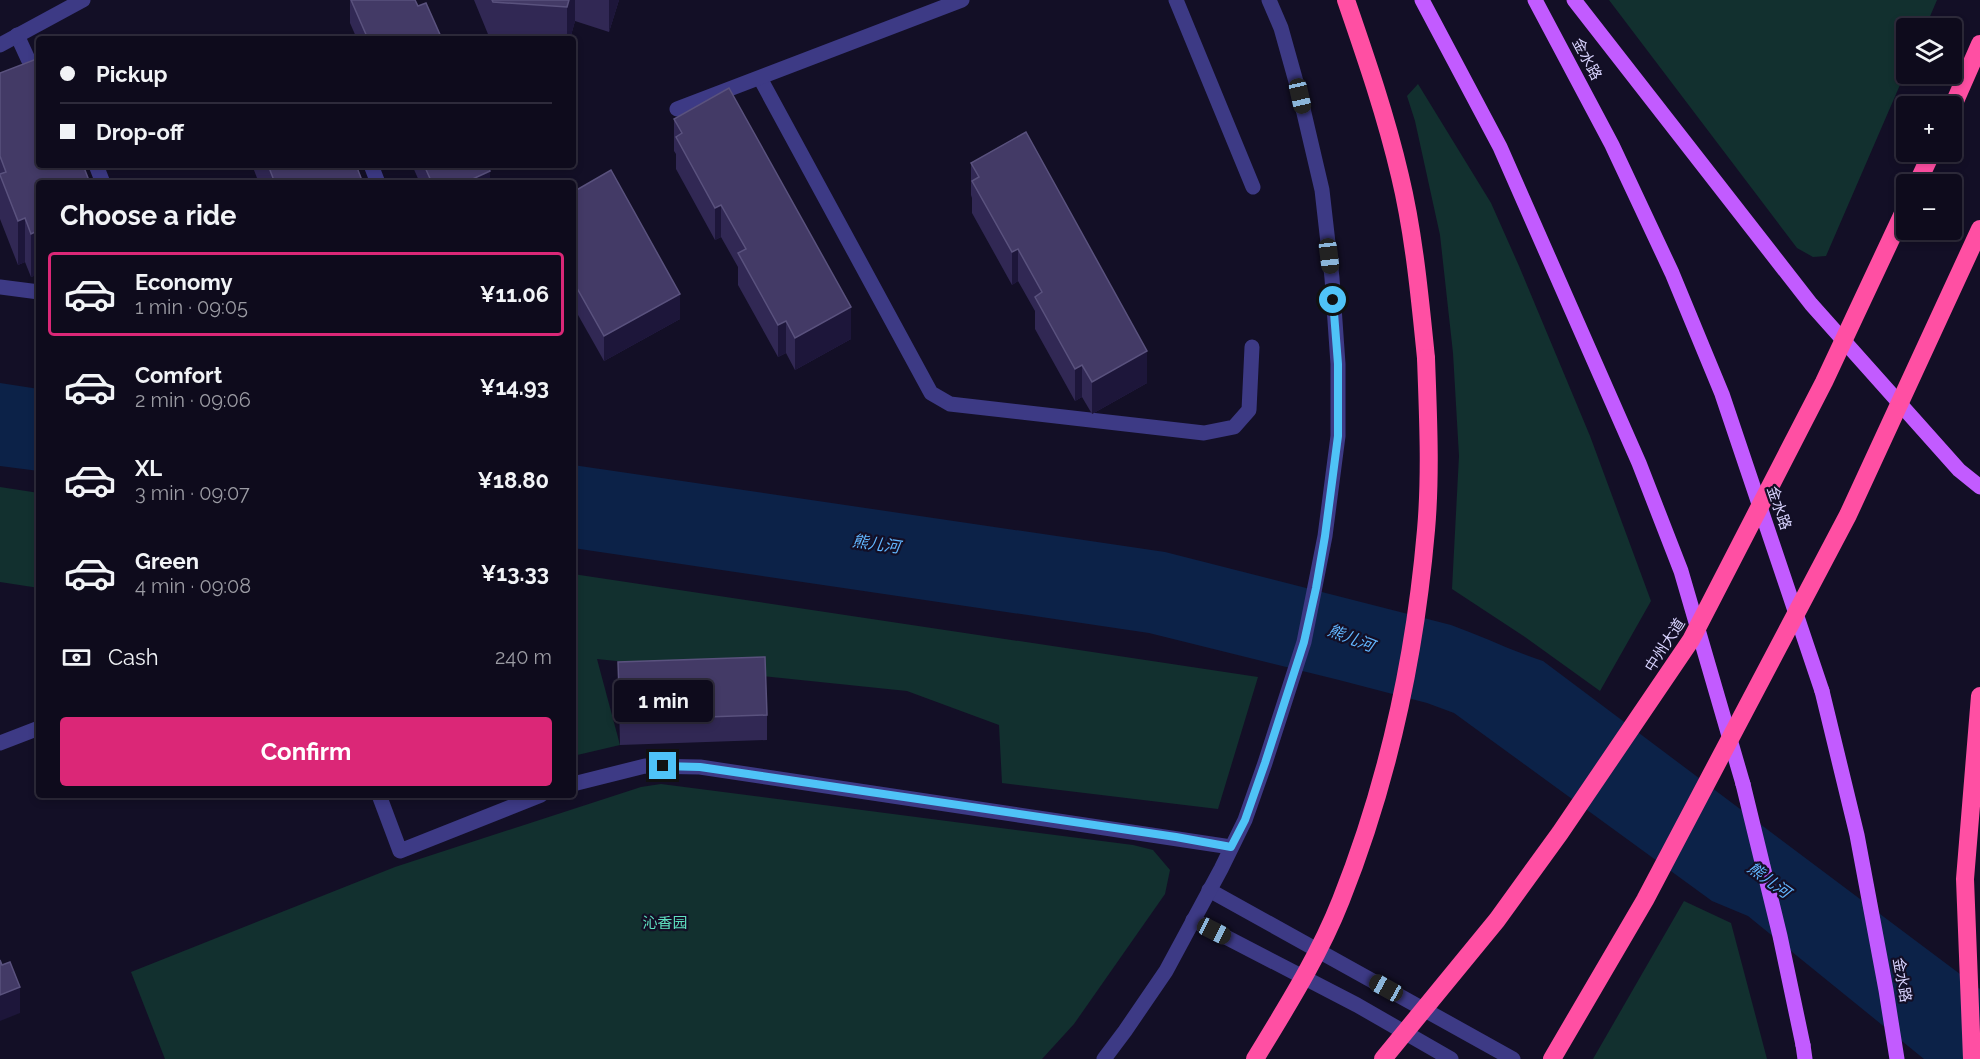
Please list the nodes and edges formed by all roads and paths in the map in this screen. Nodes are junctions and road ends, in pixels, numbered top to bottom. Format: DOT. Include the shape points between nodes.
graph roads {
  1 [pos="83,0"];
  2 [pos="962,0"];
  3 [pos="1176,0"];
  4 [pos="1269,0"];
  5 [pos="1346,0"];
  6 [pos="1422,0"];
  7 [pos="1534,0"];
  8 [pos="1574,0"];
  9 [pos="17,35"];
  10 [pos="1980,44"];
  11 [pos="0,45"];
  12 [pos="36,67"];
  13 [pos="760,78"];
  14 [pos="1957,96"];
  15 [pos="677,110"];
  16 [pos="1253,188"];
  17 [pos="1896,228"];
  18 [pos="1980,230"];
  19 [pos="0,287"];
  20 [pos="36,292"];
  21 [pos="1252,347"];
  22 [pos="1980,487"];
  23 [pos="1980,696"];
  24 [pos="36,729"];
  25 [pos="0,743"];
  26 [pos="576,783"];
  27 [pos="380,798"];
  28 [pos="533,798"];
  29 [pos="1231,847"];
  30 [pos="1209,890"];
  31 [pos="1193,920"];
  32 [pos="1804,1052"];
  33 [pos="1104,1059"];
  34 [pos="1255,1059"];
  35 [pos="1383,1059"];
  36 [pos="1451,1059"];
  37 [pos="1514,1059"];
  38 [pos="1552,1059"];
  39 [pos="1897,1059"];
  40 [pos="1972,1059"];
  1 -- 9 [label="street"];
  2 -- 13 [label="street"];
  3 -- 16 [label="street"];
  4 -- 29 [label="street" via="1300,96 1322,190 1338,364 1338,436 1325,536 1304,642 1245,820"];
  5 -- 34 [label="highway, bridge" via="1401,178 1419,288 1426,358 1426,530 1405,685 1370,816 1341,900 1317,952"];
  6 -- 32 [label="main road, bridge" via="1500,147 1639,463 1681,571 1743,784"];
  7 -- 39 [label="main road, 金水路, bridge" via="1612,145 1672,273 1722,394 1822,691 1857,835"];
  8 -- 22 [label="main road" via="1811,304 1959,470"];
  9 -- 11 [label="street"];
  9 -- 12 [label="street"];
  10 -- 14 [label="highway"];
  13 -- 15 [label="street"];
  13 -- 21 [label="street" via="932,393 950,404 1204,433 1234,427 1249,410"];
  17 -- 35 [label="highway, 中州大道, bridge" via="1824,382 1691,640 1497,920"];
  18 -- 38 [label="highway, bridge" via="1848,515 1645,900"];
  19 -- 20 [label="street"];
  23 -- 40 [label="highway, bridge" via="1965,879"];
  24 -- 25 [label="street"];
  26 -- 29 [label="street" via="645,766 700,767"];
  27 -- 28 [label="street" via="400,851"];
  29 -- 30 [label="street"];
  30 -- 31 [label="street"];
  30 -- 37 [label="street"];
  31 -- 33 [label="street" via="1166,971"];
  31 -- 36 [label="street"];
}
